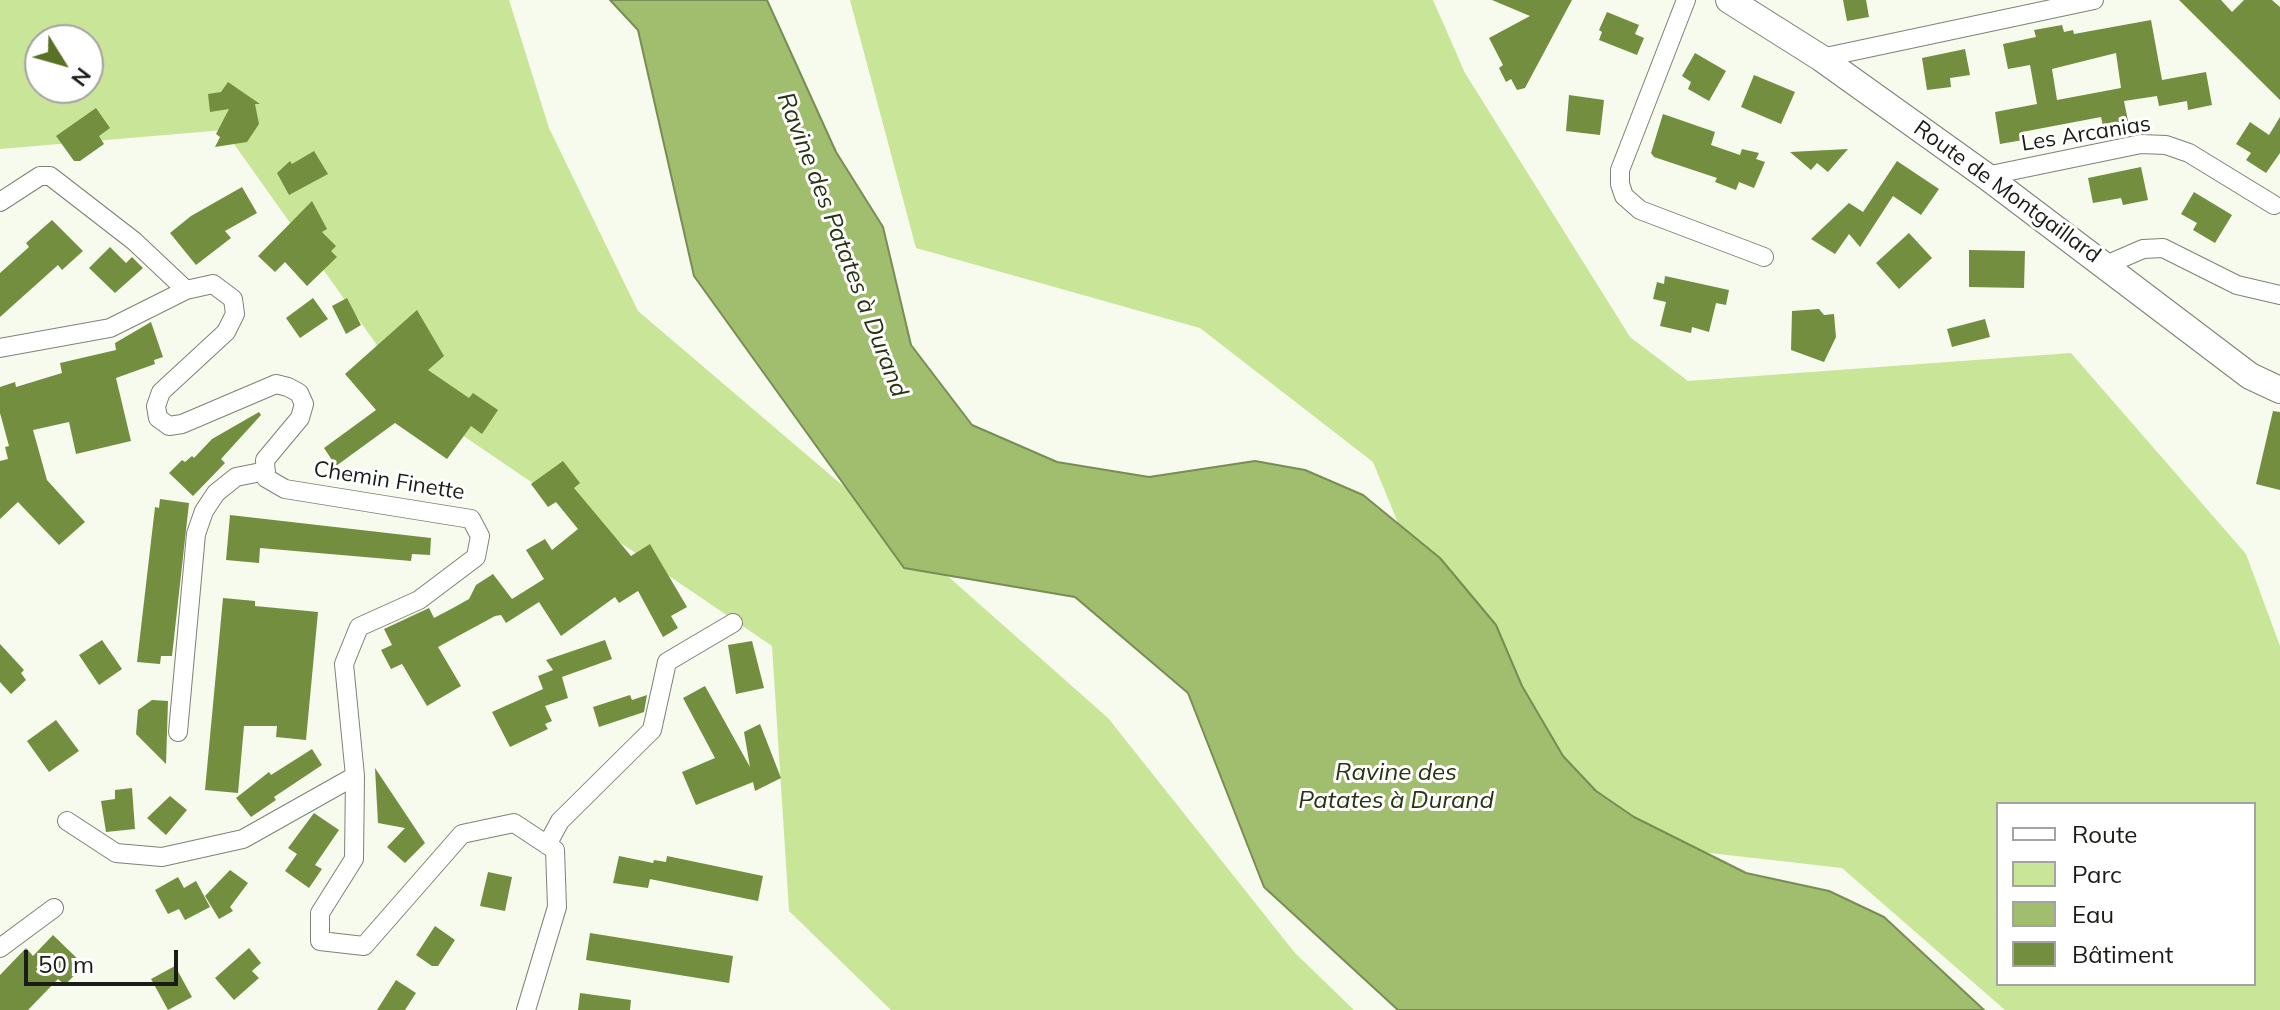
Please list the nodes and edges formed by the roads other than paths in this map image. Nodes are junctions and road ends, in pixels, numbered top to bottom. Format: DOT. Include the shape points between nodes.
graph roads {
  1 [pos="1686,0"];
  2 [pos="1729,0"];
  3 [pos="2094,0"];
  4 [pos="1821,58"];
  5 [pos="1986,176"];
  6 [pos="0,202"];
  7 [pos="2274,205"];
  8 [pos="1764,257"];
  9 [pos="2106,265"];
  10 [pos="186,290"];
  11 [pos="2280,295"];
  12 [pos="0,348"];
  13 [pos="2280,390"];
  14 [pos="266,471"];
  15 [pos="733,623"];
  16 [pos="178,732"];
  17 [pos="355,776"];
  18 [pos="67,821"];
  19 [pos="547,845"];
  20 [pos="54,908"];
  21 [pos="0,948"];
  22 [pos="526,1010"];
  1 -- 8 [label="street" via="1620,170 1620,184 1624,196 1640,210"];
  2 -- 4 [label="street, Route de Montgaillard"];
  3 -- 4 [label="street"];
  4 -- 5 [label="street, Route de Montgaillard"];
  5 -- 7 [label="street, Les Arcanias" via="2141,144 2166,145 2189,153"];
  5 -- 9 [label="street, Route de Montgaillard"];
  6 -- 10 [label="street" via="40,176 50,176 134,241"];
  9 -- 11 [label="street" via="2143,249 2163,248 2237,285"];
  9 -- 13 [label="street, Route de Montgaillard" via="2250,376"];
  10 -- 12 [label="street" via="110,328"];
  10 -- 14 [label="street" via="213,284 233,299 235,314 226,332 161,392 158,418 169,426 182,424 276,384 288,387 304,404 300,418 265,460"];
  14 -- 16 [label="street" via="236,477 216,493 196,534"];
  14 -- 17 [label="street, Chemin Finette" via="266,478 285,489 471,519 480,536 476,557 419,600 359,627 344,664"];
  15 -- 19 [label="street" via="667,662 652,730 560,821"];
  17 -- 18 [label="street" via="243,839 162,857 116,853"];
  17 -- 19 [label="street, Chemin Finette" via="354,859 320,913 320,941 364,946 462,834 514,823"];
  19 -- 22 [label="street" via="555,850 557,907"];
  20 -- 21 [label="street"];
}
